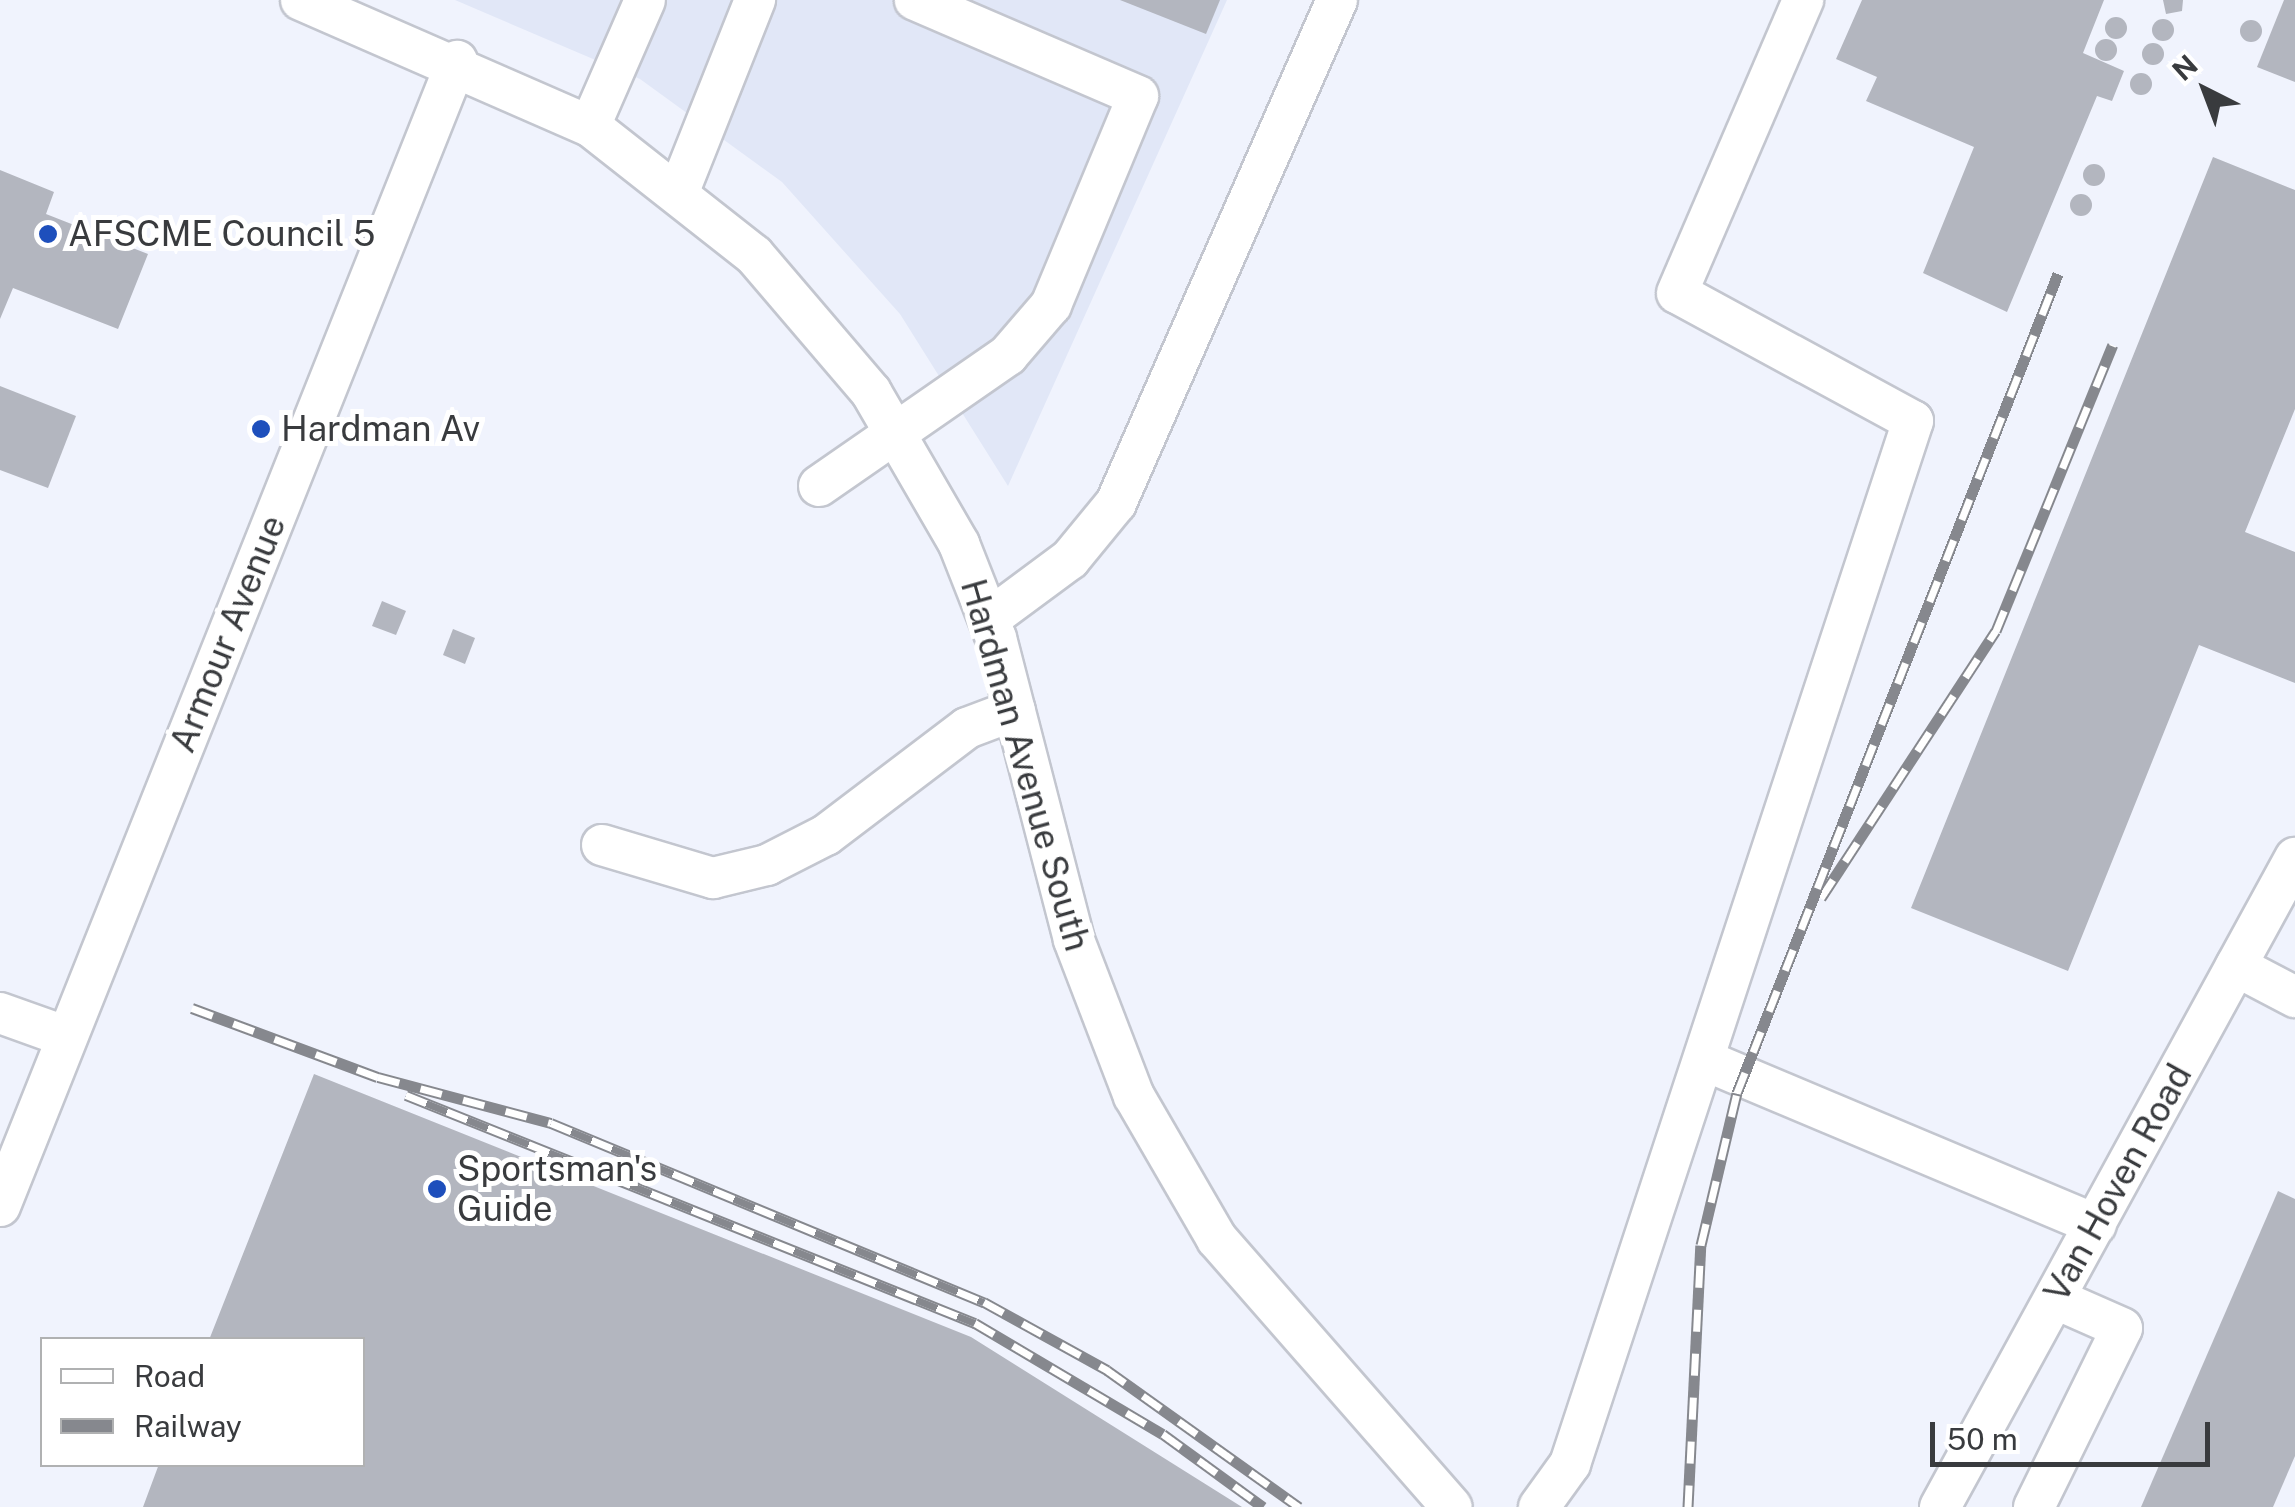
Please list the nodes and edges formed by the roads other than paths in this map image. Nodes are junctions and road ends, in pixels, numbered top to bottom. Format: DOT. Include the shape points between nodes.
graph roads {
  1 [pos="301,0"];
  2 [pos="645,0"];
  3 [pos="755,0"];
  4 [pos="915,0"];
  5 [pos="1337,0"];
  6 [pos="1803,0"];
  7 [pos="385,15"];
  8 [pos="457,62"];
  9 [pos="590,126"];
  10 [pos="679,191"];
  11 [pos="900,438"];
  12 [pos="820,486"];
  13 [pos="989,620"];
  14 [pos="1015,710"];
  15 [pos="602,845"];
  16 [pos="2295,858"];
  17 [pos="2236,966"];
  18 [pos="2295,997"];
  19 [pos="0,1013"];
  20 [pos="68,1037"];
  21 [pos="1704,1060"];
  22 [pos="0,1206"];
  23 [pos="2096,1225"];
  24 [pos="2056,1299"];
  25 [pos="1452,1507"];
  26 [pos="1539,1507"];
  27 [pos="1940,1507"];
  28 [pos="2034,1507"];
  1 -- 7 [label="street, Hardman Avenue South"];
  2 -- 9 [label="street"];
  3 -- 10 [label="street"];
  4 -- 11 [label="street" via="1138,96 1051,306 1008,355"];
  5 -- 13 [label="street" via="1116,503 1070,558"];
  6 -- 21 [label="street" via="1677,293 1913,421"];
  7 -- 8 [label="street, Hardman Avenue South"];
  8 -- 9 [label="street, Hardman Avenue South"];
  8 -- 20 [label="street, Armour Avenue"];
  9 -- 10 [label="street, Hardman Avenue South"];
  10 -- 11 [label="street, Hardman Avenue South" via="810,314"];
  11 -- 12 [label="street"];
  11 -- 13 [label="street, Hardman Avenue South" via="960,544"];
  13 -- 14 [label="street, Hardman Avenue South"];
  14 -- 15 [label="street" via="967,728 826,835 767,865 712,878"];
  14 -- 25 [label="street, Hardman Avenue South" via="1102,1025 1177,1176 1273,1308"];
  16 -- 17 [label="street, Van Hoven Road"];
  17 -- 18 [label="street"];
  17 -- 23 [label="street, Van Hoven Road"];
  19 -- 20 [label="street"];
  20 -- 22 [label="street, Armour Avenue"];
  21 -- 23 [label="street"];
  21 -- 26 [label="street" via="1570,1464"];
  23 -- 24 [label="street, Van Hoven Road"];
  24 -- 27 [label="street, Van Hoven Road"];
  24 -- 28 [label="street" via="2122,1328"];
}
